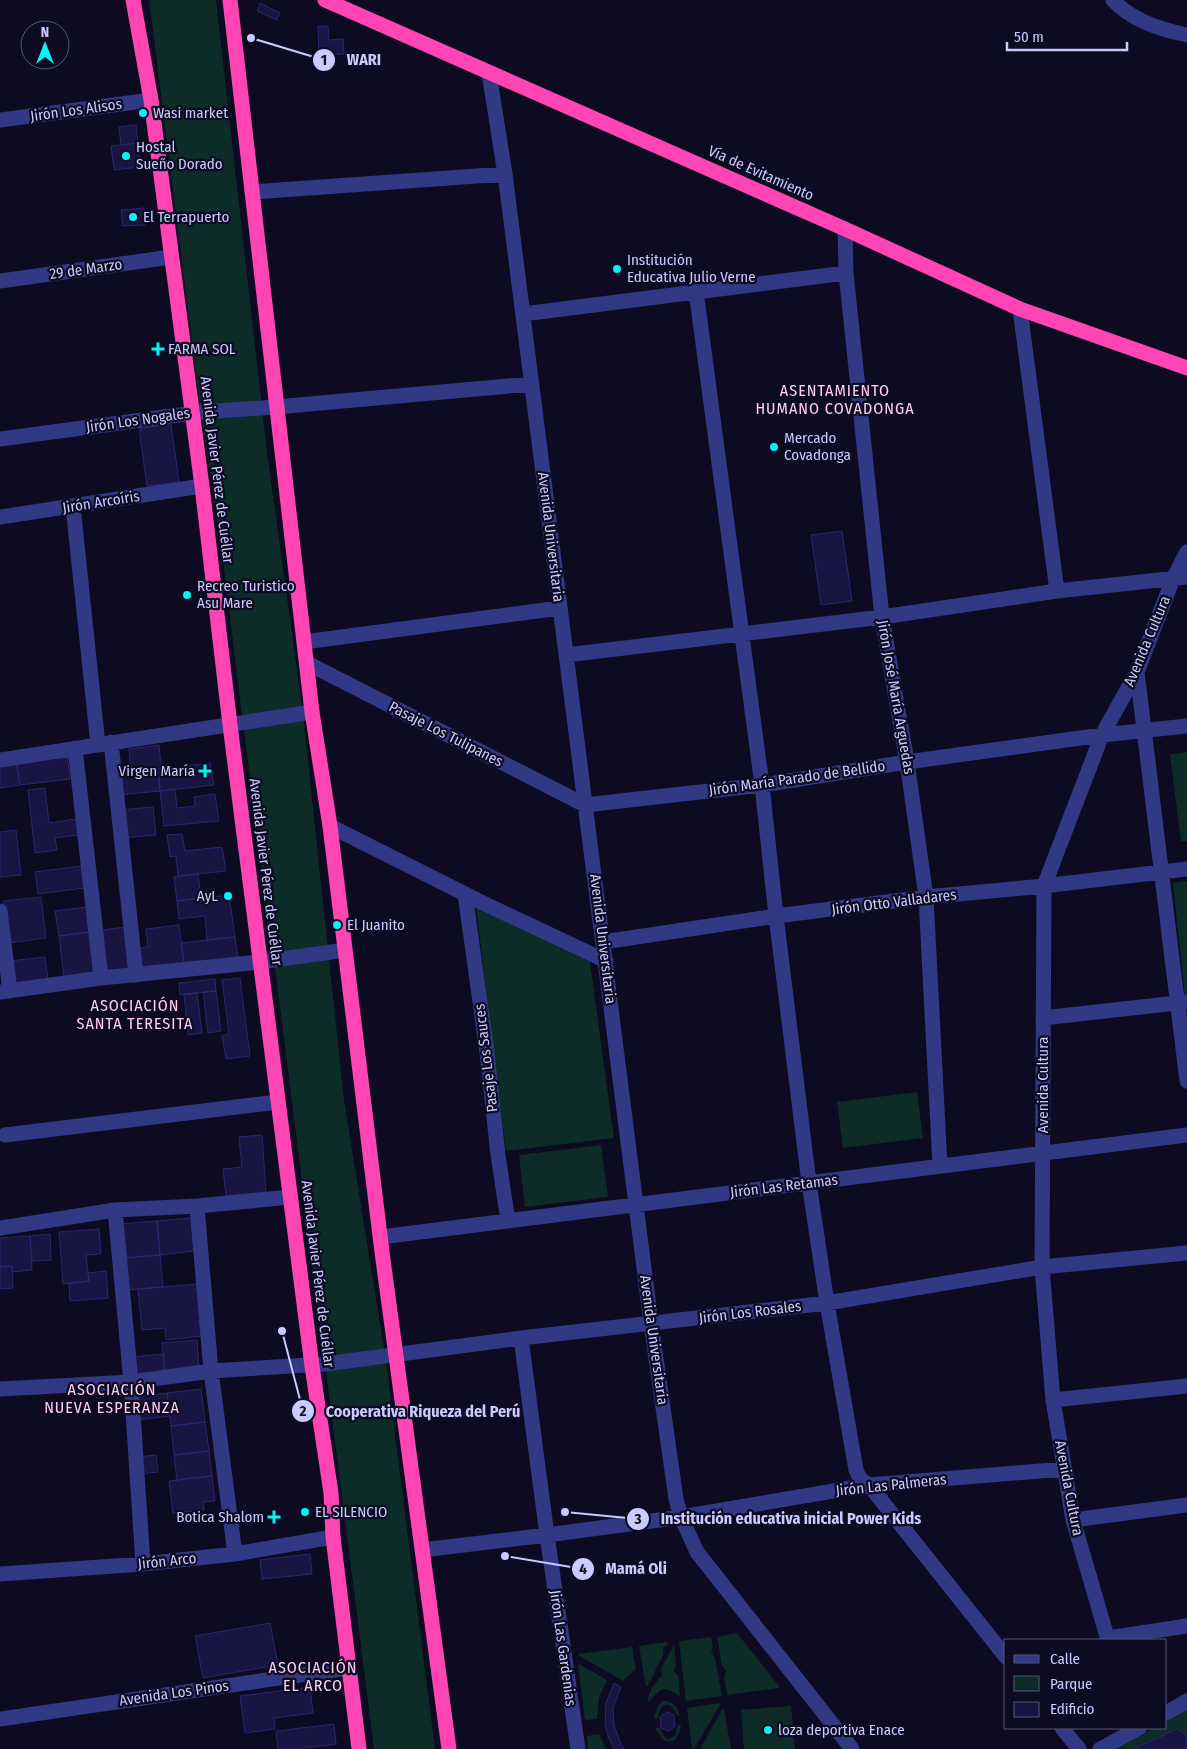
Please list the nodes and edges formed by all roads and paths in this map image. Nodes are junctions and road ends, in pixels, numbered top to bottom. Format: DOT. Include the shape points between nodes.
graph roads {
  1 [pos="133,0"];
  2 [pos="230,0"];
  3 [pos="325,0"];
  4 [pos="1114,0"];
  5 [pos="1187,35"];
  6 [pos="489,73"];
  7 [pos="151,100"];
  8 [pos="0,120"];
  9 [pos="505,174"];
  10 [pos="252,192"];
  11 [pos="846,229"];
  12 [pos="171,257"];
  13 [pos="846,272"];
  14 [pos="0,281"];
  15 [pos="696,291"];
  16 [pos="1020,309"];
  17 [pos="522,314"];
  18 [pos="1187,368"];
  19 [pos="531,384"];
  20 [pos="276,407"];
  21 [pos="192,413"];
  22 [pos="0,439"];
  23 [pos="202,486"];
  24 [pos="73,506"];
  25 [pos="0,516"];
  26 [pos="1187,552"];
  27 [pos="1180,578"];
  28 [pos="1057,591"];
  29 [pos="560,608"];
  30 [pos="882,617"];
  31 [pos="741,634"];
  32 [pos="304,642"];
  33 [pos="566,655"];
  34 [pos="307,663"];
  35 [pos="1137,672"];
  36 [pos="312,712"];
  37 [pos="230,725"];
  38 [pos="1187,726"];
  39 [pos="1143,731"];
  40 [pos="1102,735"];
  41 [pos="105,743"];
  42 [pos="75,748"];
  43 [pos="0,760"];
  44 [pos="907,762"];
  45 [pos="762,785"];
  46 [pos="585,805"];
  47 [pos="330,826"];
  48 [pos="1187,869"];
  49 [pos="1161,872"];
  50 [pos="1044,886"];
  51 [pos="465,894"];
  52 [pos="926,897"];
  53 [pos="0,911"];
  54 [pos="776,916"];
  55 [pos="603,942"];
  56 [pos="345,950"];
  57 [pos="606,961"];
  58 [pos="260,962"];
  59 [pos="136,976"];
  60 [pos="101,978"];
  61 [pos="5,991"];
  62 [pos="1182,1002"];
  63 [pos="1043,1018"];
  64 [pos="1187,1081"];
  65 [pos="278,1102"];
  66 [pos="5,1135"];
  67 [pos="1187,1135"];
  68 [pos="1043,1153"];
  69 [pos="940,1166"];
  70 [pos="809,1183"];
  71 [pos="291,1197"];
  72 [pos="637,1205"];
  73 [pos="197,1206"];
  74 [pos="115,1210"];
  75 [pos="508,1221"];
  76 [pos="0,1228"];
  77 [pos="381,1237"];
  78 [pos="1187,1253"];
  79 [pos="1042,1267"];
  80 [pos="827,1303"];
  81 [pos="651,1324"];
  82 [pos="521,1338"];
  83 [pos="396,1354"];
  84 [pos="312,1366"];
  85 [pos="211,1371"];
  86 [pos="131,1382"];
  87 [pos="1187,1386"];
  88 [pos="0,1389"];
  89 [pos="1054,1400"];
  90 [pos="1064,1469"];
  91 [pos="869,1485"];
  92 [pos="1187,1505"];
  93 [pos="681,1517"];
  94 [pos="1073,1520"];
  95 [pos="547,1536"];
  96 [pos="333,1537"];
  97 [pos="422,1550"];
  98 [pos="235,1554"];
  99 [pos="142,1564"];
  100 [pos="0,1574"];
  101 [pos="1187,1626"];
  102 [pos="1108,1639"];
  103 [pos="1004,1654"];
  104 [pos="348,1668"];
  105 [pos="1187,1701"];
  106 [pos="1167,1712"];
  107 [pos="0,1719"];
  108 [pos="1063,1729"];
  109 [pos="1134,1729"];
  110 [pos="359,1749"];
  111 [pos="449,1749"];
  112 [pos="578,1749"];
  113 [pos="852,1749"];
  114 [pos="1079,1749"];
  115 [pos="1100,1749"];
  1 -- 7 [label="highway, Avenida Javier Pérez de Cuéllar"];
  2 -- 10 [label="highway"];
  3 -- 6 [label="highway, Vía de Evitamiento"];
  4 -- 5 [label="street" via="1134,17"];
  6 -- 9 [label="street, Avenida Universitaria"];
  6 -- 11 [label="highway, Vía de Evitamiento"];
  7 -- 8 [label="street, Jirón Los Alisos"];
  7 -- 12 [label="highway, Avenida Javier Pérez de Cuéllar"];
  9 -- 10 [label="street"];
  9 -- 17 [label="street, Avenida Universitaria"];
  10 -- 20 [label="highway"];
  11 -- 13 [label="street, Jirón José María Arguedas"];
  11 -- 16 [label="highway, Vía de Evitamiento"];
  12 -- 14 [label="street, 29 de Marzo"];
  12 -- 21 [label="highway, Avenida Javier Pérez de Cuéllar"];
  13 -- 15 [label="street"];
  13 -- 30 [label="street, Jirón José María Arguedas"];
  15 -- 17 [label="street"];
  15 -- 31 [label="street"];
  16 -- 18 [label="highway, Vía de Evitamiento"];
  16 -- 28 [label="street"];
  17 -- 19 [label="street, Avenida Universitaria"];
  19 -- 20 [label="street, Jirón Los Nogales"];
  19 -- 29 [label="street, Avenida Universitaria"];
  20 -- 21 [label="street, Jirón Los Nogales"];
  20 -- 32 [label="highway"];
  21 -- 22 [label="street, Jirón Los Nogales"];
  21 -- 23 [label="highway, Avenida Javier Pérez de Cuéllar"];
  23 -- 24 [label="street, Jirón Arcoíris"];
  23 -- 37 [label="highway, Avenida Javier Pérez de Cuéllar"];
  24 -- 25 [label="street, Jirón Arcoíris"];
  24 -- 41 [label="street"];
  26 -- 27 [label="street, Avenida Cultura"];
  27 -- 28 [label="street"];
  27 -- 35 [label="street, Avenida Cultura"];
  28 -- 30 [label="street"];
  29 -- 32 [label="street"];
  29 -- 33 [label="street, Avenida Universitaria"];
  30 -- 31 [label="street"];
  30 -- 44 [label="street, Jirón José María Arguedas"];
  31 -- 33 [label="street"];
  31 -- 45 [label="street"];
  32 -- 34 [label="highway"];
  33 -- 46 [label="street, Avenida Universitaria"];
  34 -- 36 [label="highway"];
  34 -- 46 [label="street, Pasaje Los Tulipanes"];
  35 -- 39 [label="street"];
  35 -- 40 [label="street, Avenida Cultura"];
  36 -- 37 [label="street"];
  36 -- 47 [label="highway"];
  37 -- 41 [label="street"];
  37 -- 58 [label="highway, Avenida Javier Pérez de Cuéllar"];
  38 -- 39 [label="street, Jirón María Parado de Bellido"];
  39 -- 40 [label="street, Jirón María Parado de Bellido"];
  39 -- 49 [label="street"];
  40 -- 44 [label="street, Jirón María Parado de Bellido"];
  40 -- 50 [label="street, Avenida Cultura"];
  41 -- 42 [label="street"];
  41 -- 59 [label="street"];
  42 -- 43 [label="street"];
  42 -- 60 [label="street"];
  44 -- 45 [label="street, Jirón María Parado de Bellido"];
  44 -- 52 [label="street, Jirón José María Arguedas"];
  45 -- 46 [label="street, Jirón María Parado de Bellido"];
  45 -- 54 [label="street"];
  46 -- 55 [label="street, Avenida Universitaria"];
  47 -- 51 [label="street"];
  47 -- 56 [label="highway"];
  48 -- 49 [label="street, Jirón Otto Valladares"];
  49 -- 50 [label="street, Jirón Otto Valladares"];
  49 -- 62 [label="street"];
  50 -- 52 [label="street, Jirón Otto Valladares"];
  50 -- 63 [label="street, Avenida Cultura"];
  51 -- 57 [label="street"];
  51 -- 75 [label="street, Pasaje Los Sauces"];
  52 -- 54 [label="street, Jirón Otto Valladares"];
  52 -- 69 [label="street, Jirón José María Arguedas"];
  53 -- 61 [label="street"];
  54 -- 55 [label="street, Jirón Otto Valladares"];
  54 -- 70 [label="street"];
  55 -- 57 [label="street, Avenida Universitaria"];
  56 -- 58 [label="street"];
  56 -- 77 [label="highway"];
  57 -- 72 [label="street, Avenida Universitaria"];
  58 -- 59 [label="street"];
  58 -- 65 [label="highway, Avenida Javier Pérez de Cuéllar"];
  59 -- 60 [label="street"];
  60 -- 61 [label="street"];
  62 -- 63 [label="street"];
  62 -- 64 [label="street"];
  63 -- 68 [label="street, Avenida Cultura"];
  65 -- 66 [label="street"];
  65 -- 71 [label="highway, Avenida Javier Pérez de Cuéllar"];
  67 -- 68 [label="street, Jirón Las Retamas"];
  68 -- 69 [label="street, Jirón Las Retamas"];
  68 -- 79 [label="street, Avenida Cultura"];
  69 -- 70 [label="street, Jirón Las Retamas"];
  70 -- 72 [label="street, Jirón Las Retamas"];
  70 -- 80 [label="street"];
  71 -- 73 [label="street"];
  71 -- 84 [label="highway, Avenida Javier Pérez de Cuéllar"];
  72 -- 75 [label="street, Jirón Las Retamas"];
  72 -- 81 [label="street, Avenida Universitaria"];
  73 -- 74 [label="street"];
  73 -- 85 [label="street"];
  74 -- 76 [label="street"];
  74 -- 86 [label="street"];
  75 -- 77 [label="street, Jirón Las Retamas"];
  77 -- 83 [label="highway"];
  78 -- 79 [label="street, Jirón Los Rosales"];
  79 -- 80 [label="street, Jirón Los Rosales"];
  79 -- 89 [label="street, Avenida Cultura"];
  80 -- 81 [label="street, Jirón Los Rosales"];
  80 -- 91 [label="street" via="856,1470 860,1479"];
  81 -- 82 [label="street, Jirón Los Rosales"];
  81 -- 93 [label="street, Avenida Universitaria"];
  82 -- 83 [label="street, Jirón Los Rosales"];
  82 -- 95 [label="street, Jirón Las Gardenias"];
  83 -- 84 [label="street, Jirón Los Rosales"];
  83 -- 97 [label="highway"];
  84 -- 85 [label="street, Jirón Los Rosales"];
  84 -- 96 [label="highway, Avenida Javier Pérez de Cuéllar" via="331,1493"];
  85 -- 86 [label="street, Jirón Los Rosales"];
  85 -- 98 [label="street"];
  86 -- 88 [label="street, Jirón Los Rosales"];
  86 -- 99 [label="street"];
  87 -- 89 [label="street"];
  89 -- 90 [label="street, Avenida Cultura"];
  90 -- 91 [label="street, Jirón Las Palmeras"];
  90 -- 94 [label="street, Avenida Cultura"];
  91 -- 93 [label="street, Jirón Las Palmeras"];
  91 -- 103 [label="street"];
  92 -- 94 [label="street"];
  93 -- 95 [label="street, Jirón Las Palmeras"];
  93 -- 113 [label="street, Avenida Universitaria" via="697,1552"];
  94 -- 102 [label="street, Avenida Cultura"];
  95 -- 97 [label="street, Jirón Las Palmeras"];
  95 -- 112 [label="street, Jirón Las Gardenias"];
  96 -- 98 [label="street, Jirón Arco"];
  96 -- 104 [label="highway, Avenida Javier Pérez de Cuéllar"];
  97 -- 111 [label="highway"];
  98 -- 99 [label="street, Jirón Arco"];
  99 -- 100 [label="street, Jirón Arco"];
  101 -- 102 [label="street"];
  104 -- 107 [label="street, Avenida Los Pinos"];
  104 -- 110 [label="highway, Avenida Javier Pérez de Cuéllar"];
  105 -- 106 [label="street"];
  108 -- 114 [label="street"];
  109 -- 115 [label="street"];
}
